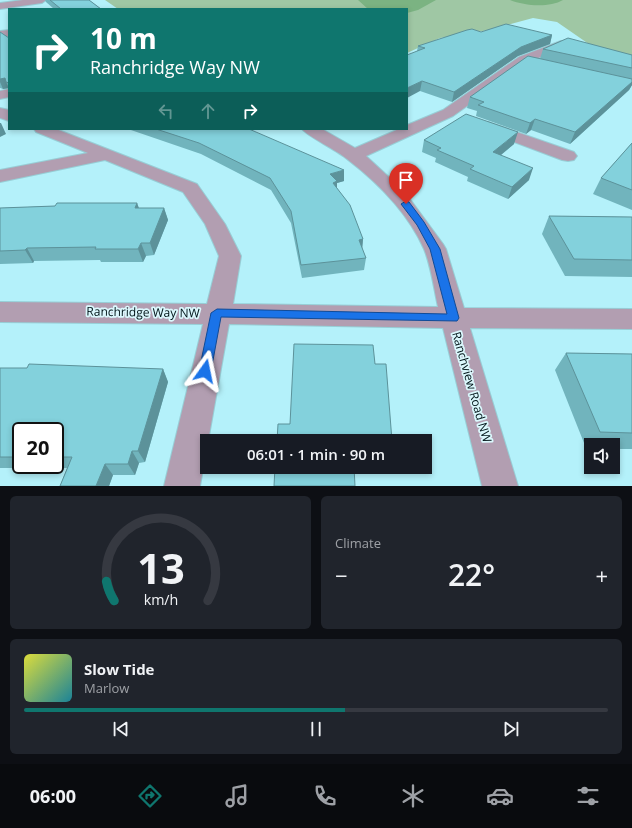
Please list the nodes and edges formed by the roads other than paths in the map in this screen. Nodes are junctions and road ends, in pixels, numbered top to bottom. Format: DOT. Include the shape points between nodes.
graph roads {
  1 [pos="42,0"];
  2 [pos="17,4"];
  3 [pos="0,6"];
  4 [pos="561,44"];
  5 [pos="523,60"];
  6 [pos="546,65"];
  7 [pos="460,117"];
  8 [pos="44,130"];
  9 [pos="312,130"];
  10 [pos="107,155"];
  11 [pos="354,155"];
  12 [pos="568,156"];
  13 [pos="0,176"];
  14 [pos="0,312"];
  15 [pos="217,313"];
  16 [pos="453,318"];
  17 [pos="632,319"];
  18 [pos="182,486"];
  19 [pos="500,486"];
  1 -- 2 [label="street"];
  2 -- 3 [label="street"];
  4 -- 5 [label="street"];
  5 -- 6 [label="street"];
  5 -- 7 [label="street"];
  7 -- 11 [label="street"];
  7 -- 12 [label="street"];
  8 -- 10 [label="street"];
  9 -- 11 [label="street, Ranchview Road NW"];
  10 -- 13 [label="street"];
  10 -- 15 [label="street" via="190,188 215,224 230,256"];
  11 -- 16 [label="street, Ranchview Road NW" via="389,185 421,224 435,249"];
  14 -- 15 [label="street, Ranchridge Way NW"];
  15 -- 16 [label="street, Ranchridge Way NW"];
  15 -- 18 [label="street"];
  16 -- 17 [label="street, Ranchridge Way NW"];
  16 -- 19 [label="street, Ranchview Road NW"];
}
